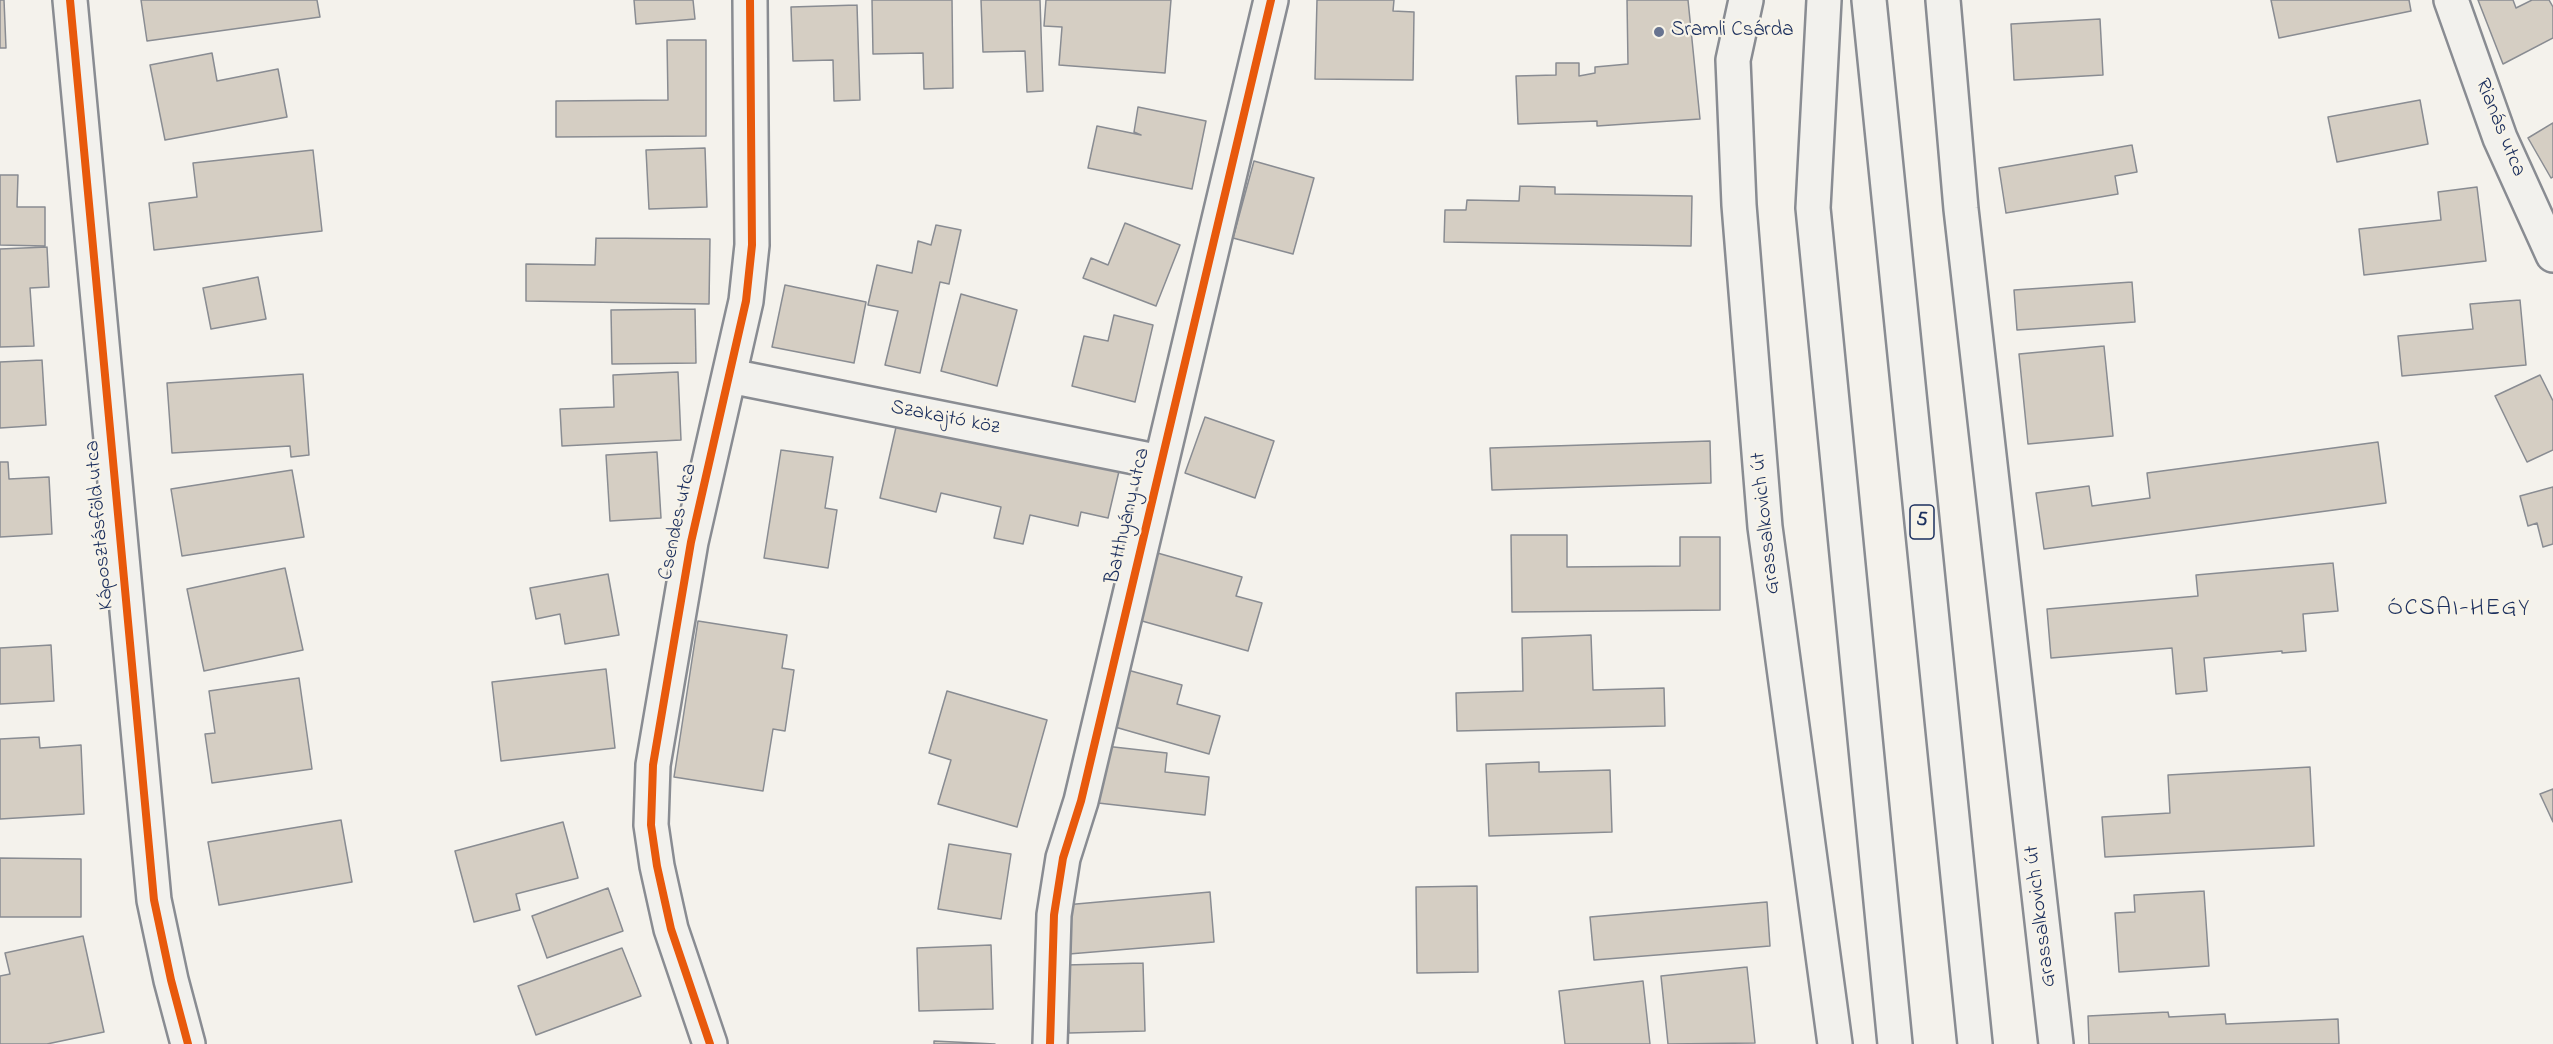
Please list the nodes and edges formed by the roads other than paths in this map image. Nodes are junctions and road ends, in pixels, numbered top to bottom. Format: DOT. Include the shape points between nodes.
graph roads {
  1 [pos="70,0"];
  2 [pos="750,0"];
  3 [pos="1271,0"];
  4 [pos="1746,0"];
  5 [pos="1824,0"];
  6 [pos="1869,0"];
  7 [pos="1943,0"];
  8 [pos="2451,0"];
  9 [pos="2553,255"];
  10 [pos="730,376"];
  11 [pos="1160,462"];
  12 [pos="188,1044"];
  13 [pos="710,1044"];
  14 [pos="1050,1044"];
  15 [pos="1835,1044"];
  16 [pos="1894,1044"];
  17 [pos="1975,1044"];
  18 [pos="2056,1044"];
  1 -- 12 [label="street, Káposztásföld utca" via="154,900"];
  2 -- 10 [label="street, Csendes utca" via="752,245 746,301"];
  3 -- 11 [label="street, Batthyány utca"];
  4 -- 15 [label="street, Grassalkovich út" via="1733,60 1739,205 1765,527"];
  5 -- 16 [label="street" via="1813,208"];
  6 -- 17 [label="street, 5"];
  7 -- 18 [label="street, Grassalkovich út" via="1961,210"];
  8 -- 9 [label="street, Rianás utca" via="2500,138"];
  10 -- 11 [label="street, Szakajtó köz"];
  10 -- 13 [label="street, Csendes utca" via="691,542 653,765 657,866 671,929"];
  11 -- 14 [label="street, Batthyány utca" via="1081,801 1063,858 1054,915"];
}
